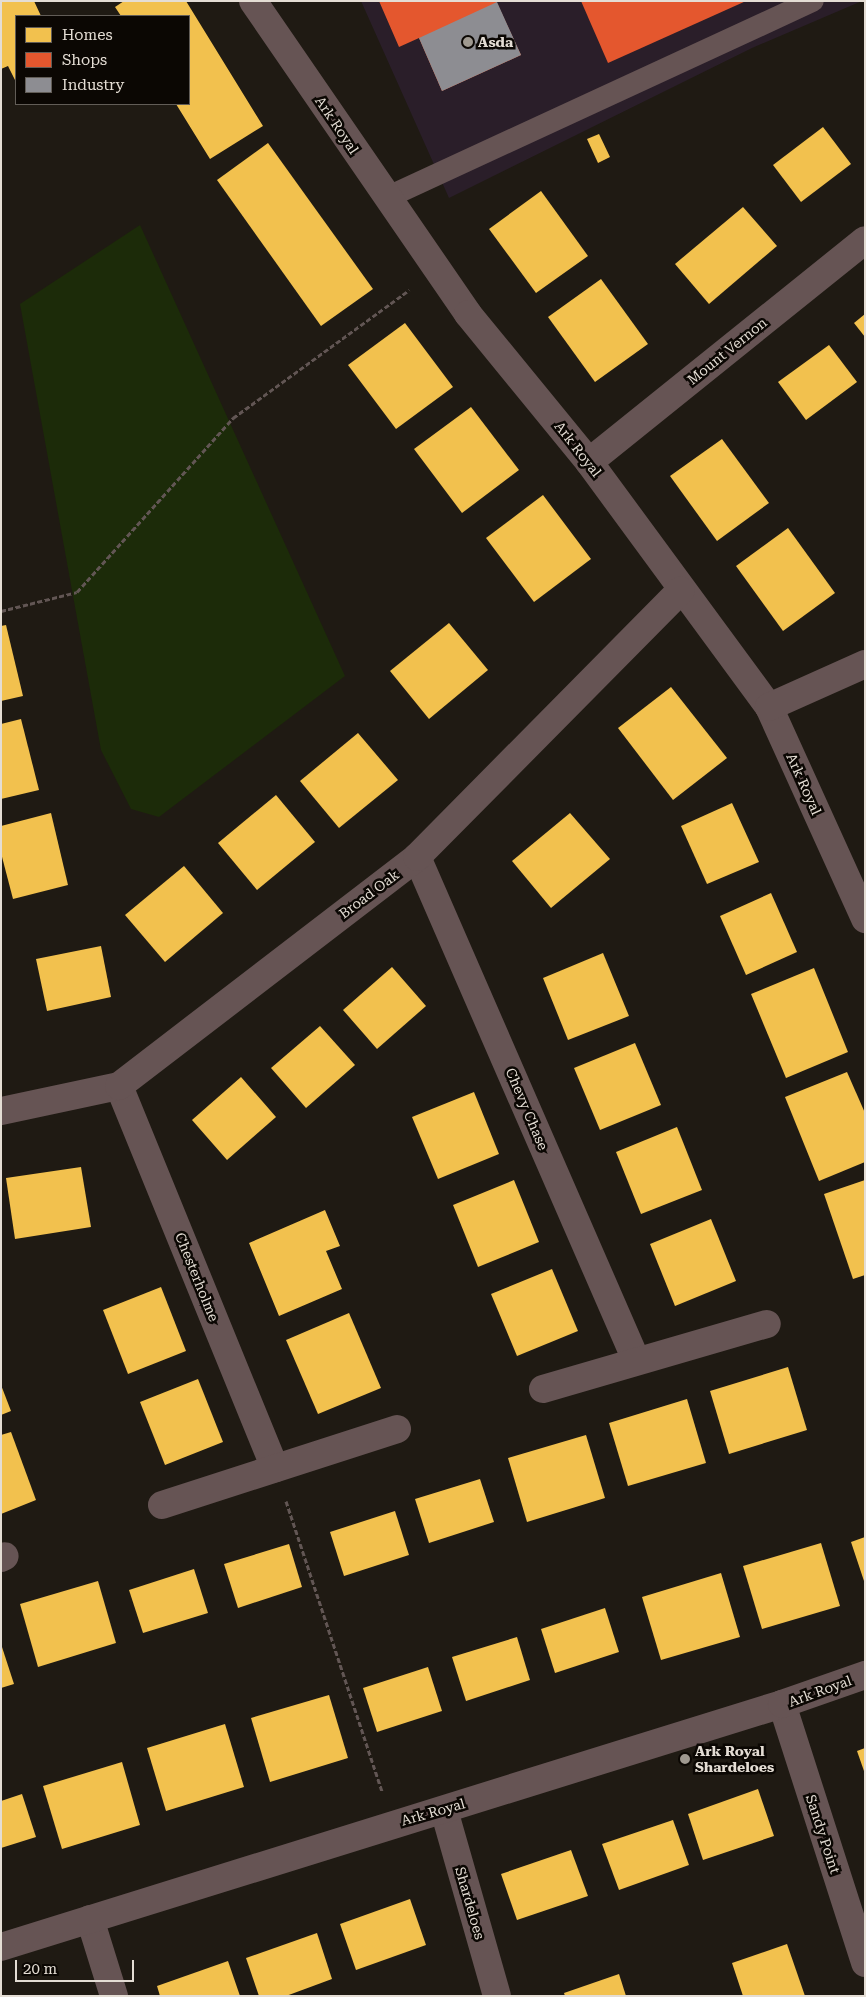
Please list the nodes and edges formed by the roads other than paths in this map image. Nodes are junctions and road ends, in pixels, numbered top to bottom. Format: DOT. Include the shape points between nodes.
graph roads {
  1 [pos="253,1"];
  2 [pos="813,1"];
  3 [pos="386,198"];
  4 [pos="865,240"];
  5 [pos="589,462"];
  6 [pos="681,590"];
  7 [pos="865,664"];
  8 [pos="769,707"];
  9 [pos="418,857"];
  10 [pos="865,919"];
  11 [pos="119,1086"];
  12 [pos="1,1111"];
  13 [pos="767,1324"];
  14 [pos="636,1360"];
  15 [pos="544,1389"];
  16 [pos="397,1429"];
  17 [pos="275,1468"];
  18 [pos="162,1505"];
  19 [pos="865,1675"];
  20 [pos="782,1704"];
  21 [pos="444,1810"];
  22 [pos="90,1918"];
  23 [pos="1,1947"];
  24 [pos="865,1963"];
  25 [pos="114,1996"];
  26 [pos="497,1996"];
  1 -- 3 [label="street, Ark Royal"];
  2 -- 3 [label="lane"];
  3 -- 5 [label="street, Ark Royal" via="468,314"];
  4 -- 5 [label="street, Mount Vernon"];
  5 -- 6 [label="street, Ark Royal"];
  6 -- 8 [label="street, Ark Royal"];
  6 -- 9 [label="street, Broad Oak"];
  7 -- 8 [label="street"];
  8 -- 10 [label="street, Ark Royal"];
  9 -- 11 [label="street, Broad Oak"];
  9 -- 14 [label="street, Chevy Chase"];
  11 -- 12 [label="street, Broad Oak"];
  11 -- 17 [label="street, Chesterholme"];
  13 -- 14 [label="street"];
  14 -- 15 [label="street"];
  16 -- 17 [label="street"];
  17 -- 18 [label="street"];
  19 -- 20 [label="street, Ark Royal"];
  20 -- 21 [label="street, Ark Royal"];
  20 -- 24 [label="street, Sandy Point"];
  21 -- 22 [label="street, Ark Royal"];
  21 -- 26 [label="street, Shardeloes"];
  22 -- 23 [label="street, Ark Royal"];
  22 -- 25 [label="street"];
}
